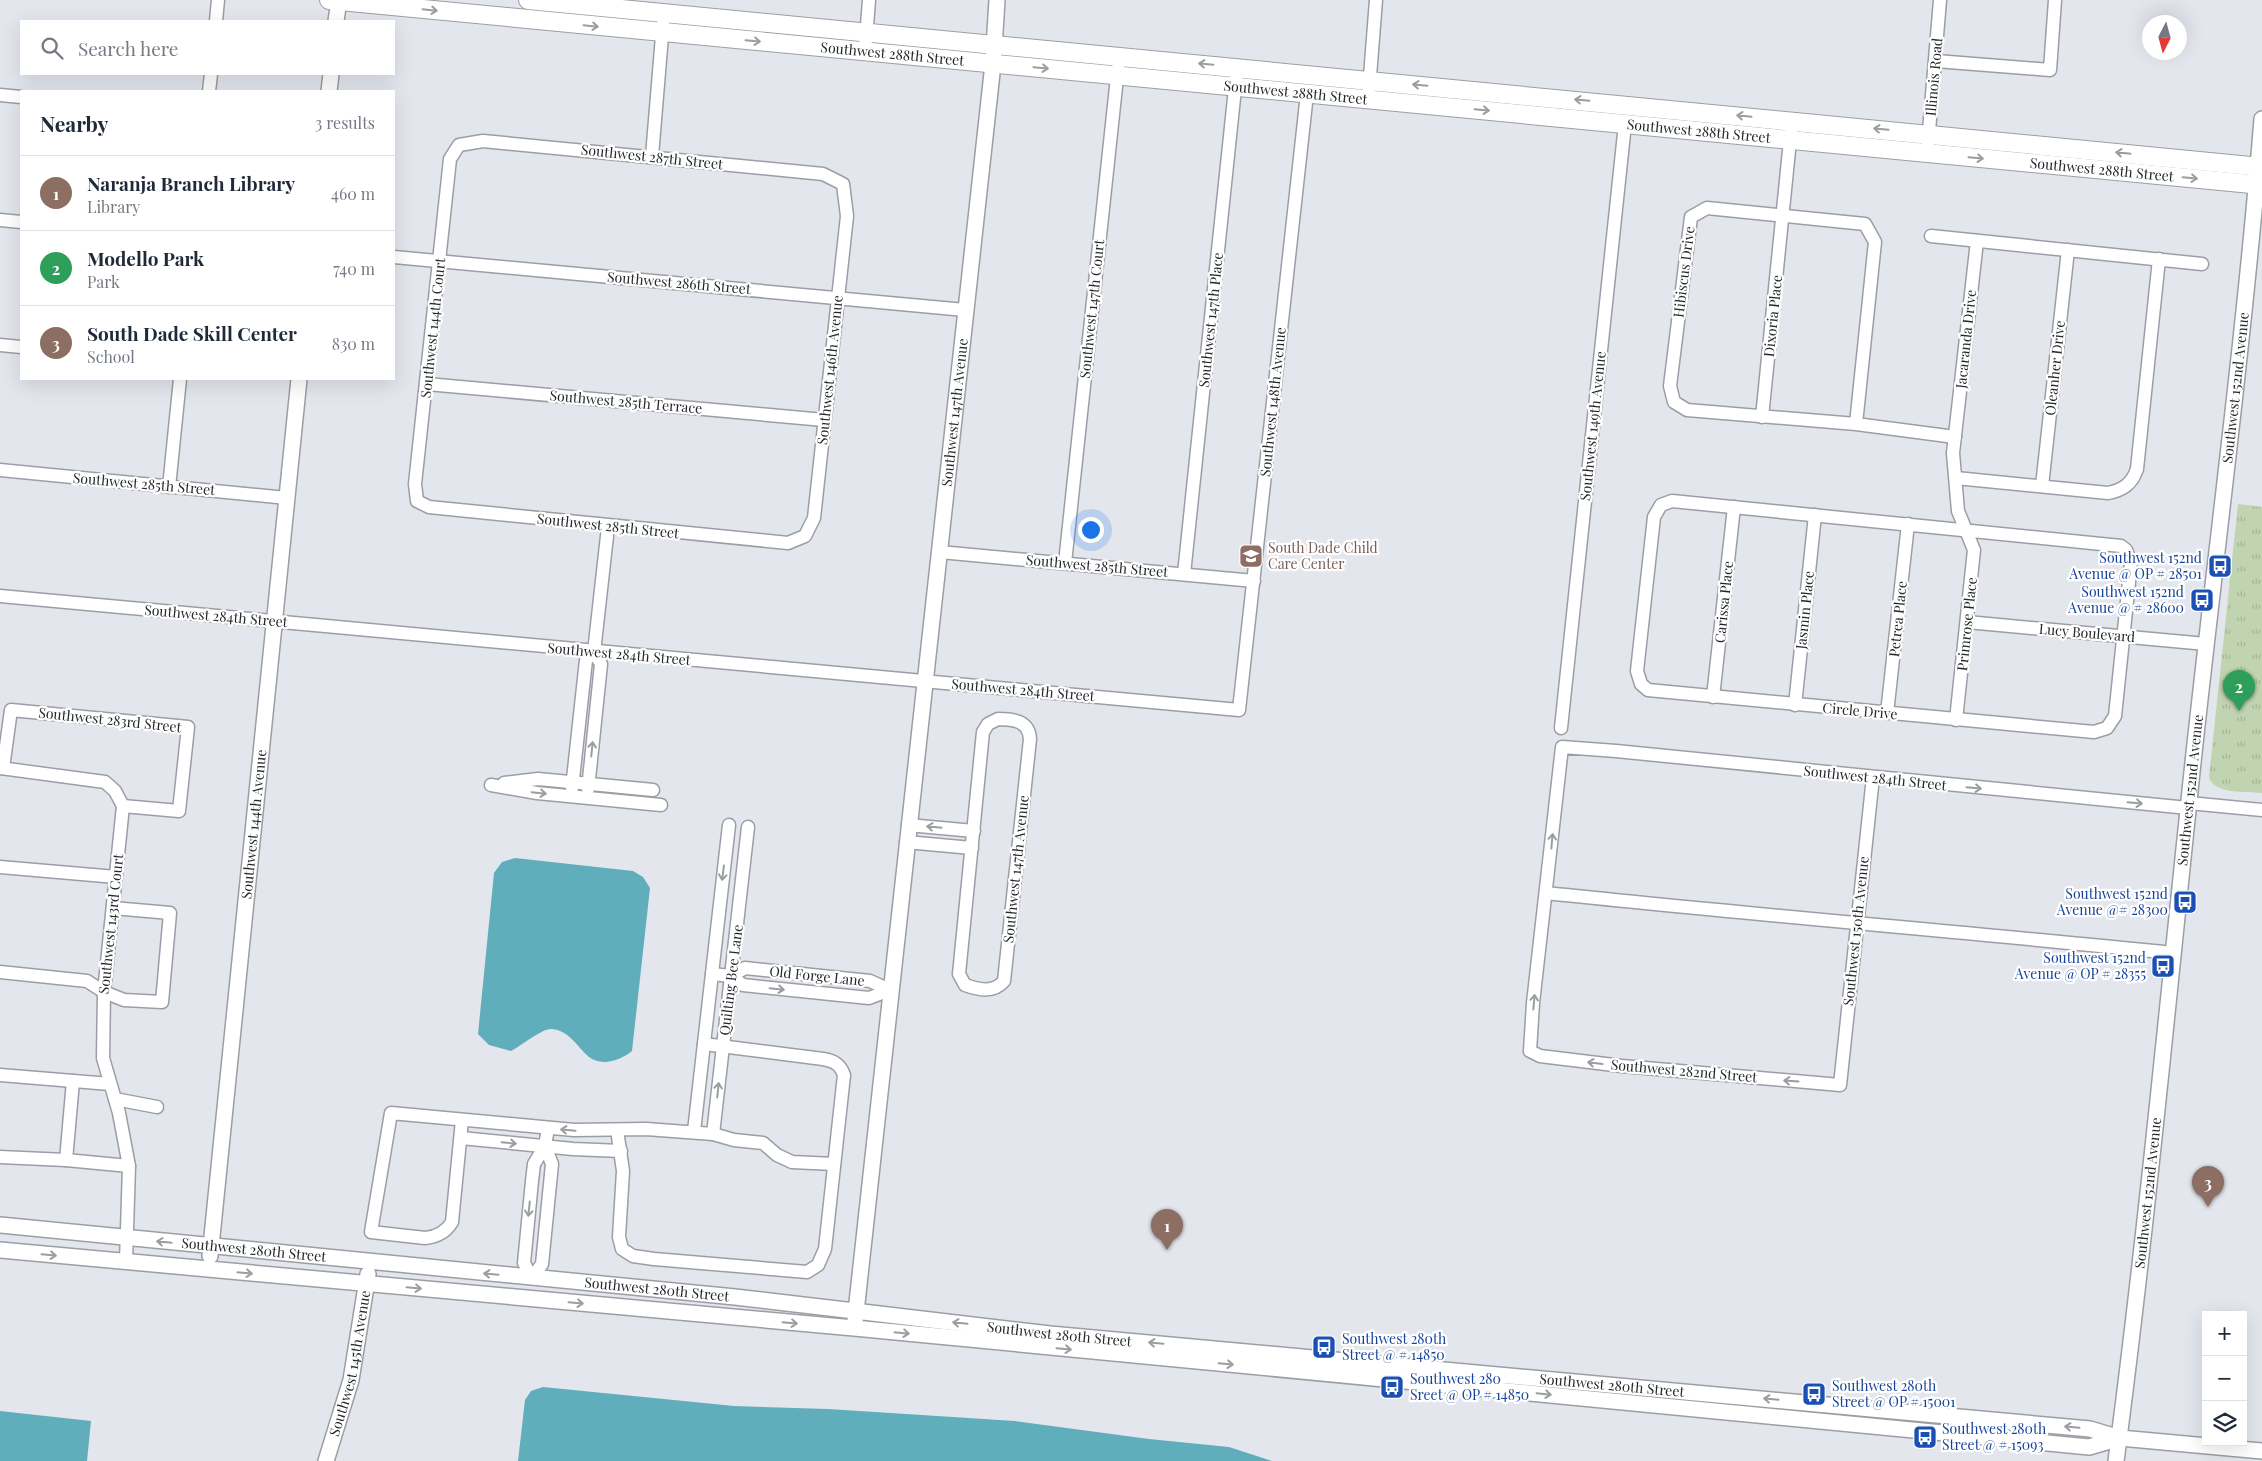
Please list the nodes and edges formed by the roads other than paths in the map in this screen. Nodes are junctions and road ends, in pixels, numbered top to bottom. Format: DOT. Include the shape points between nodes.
graph roads {
  1 [pos="218,0"];
  2 [pos="335,0"];
  3 [pos="528,0"];
  4 [pos="869,0"];
  5 [pos="998,0"];
  6 [pos="1376,0"];
  7 [pos="1940,0"];
  8 [pos="2055,0"];
  9 [pos="664,13"];
  10 [pos="216,20"];
  11 [pos="336,20"];
  12 [pos="866,32"];
  13 [pos="663,33"];
  14 [pos="994,44"];
  15 [pos="865,52"];
  16 [pos="1119,56"];
  17 [pos="1936,61"];
  18 [pos="993,64"];
  19 [pos="1238,67"];
  20 [pos="211,75"];
  21 [pos="331,75"];
  22 [pos="1117,75"];
  23 [pos="1369,80"];
  24 [pos="1236,87"];
  25 [pos="209,90"];
  26 [pos="329,90"];
  27 [pos="1307,94"];
  28 [pos="0,95"];
  29 [pos="20,97"];
  30 [pos="1368,99"];
  31 [pos="2262,119"];
  32 [pos="1792,121"];
  33 [pos="1625,124"];
  34 [pos="1929,134"];
  35 [pos="1790,140"];
  36 [pos="459,145"];
  37 [pos="1927,153"];
  38 [pos="652,156"];
  39 [pos="2260,167"];
  40 [pos="843,184"];
  41 [pos="2259,185"];
  42 [pos="1783,215"];
  43 [pos="0,220"];
  44 [pos="20,222"];
  45 [pos="1931,236"];
  46 [pos="1977,241"];
  47 [pos="2068,250"];
  48 [pos="395,257"];
  49 [pos="2159,259"];
  50 [pos="440,260"];
  51 [pos="2202,264"];
  52 [pos="837,298"];
  53 [pos="965,310"];
  54 [pos="0,345"];
  55 [pos="20,347"];
  56 [pos="180,380"];
  57 [pos="299,380"];
  58 [pos="427,384"];
  59 [pos="1762,417"];
  60 [pos="824,420"];
  61 [pos="1856,424"];
  62 [pos="1955,437"];
  63 [pos="0,470"];
  64 [pos="1956,478"];
  65 [pos="2042,486"];
  66 [pos="169,487"];
  67 [pos="287,498"];
  68 [pos="429,507"];
  69 [pos="1734,507"];
  70 [pos="1815,515"];
  71 [pos="1908,524"];
  72 [pos="608,526"];
  73 [pos="1966,529"];
  74 [pos="788,543"];
  75 [pos="940,552"];
  76 [pos="1065,563"];
  77 [pos="1184,574"];
  78 [pos="1254,581"];
  79 [pos="0,596"];
  80 [pos="275,622"];
  81 [pos="1967,622"];
  82 [pos="2124,637"];
  83 [pos="2206,644"];
  84 [pos="594,652"];
  85 [pos="925,681"];
  86 [pos="1713,697"];
  87 [pos="1795,704"];
  88 [pos="1239,710"];
  89 [pos="1888,713"];
  90 [pos="1956,720"];
  91 [pos="1561,728"];
  92 [pos="1,768"];
  93 [pos="1873,777"];
  94 [pos="573,781"];
  95 [pos="589,783"];
  96 [pos="653,790"];
  97 [pos="571,796"];
  98 [pos="587,798"];
  99 [pos="661,805"];
  100 [pos="123,806"];
  101 [pos="2188,806"];
  102 [pos="2262,810"];
  103 [pos="729,825"];
  104 [pos="908,825"];
  105 [pos="748,827"];
  106 [pos="974,831"];
  107 [pos="906,842"];
  108 [pos="972,848"];
  109 [pos="0,867"];
  110 [pos="116,877"];
  111 [pos="1546,894"];
  112 [pos="112,908"];
  113 [pos="1857,922"];
  114 [pos="2173,953"];
  115 [pos="0,972"];
  116 [pos="712,974"];
  117 [pos="731,976"];
  118 [pos="890,990"];
  119 [pos="104,992"];
  120 [pos="704,1044"];
  121 [pos="723,1046"];
  122 [pos="0,1075"];
  123 [pos="74,1081"];
  124 [pos="110,1084"];
  125 [pos="1840,1085"];
  126 [pos="115,1099"];
  127 [pos="157,1107"];
  128 [pos="462,1120"];
  129 [pos="548,1128"];
  130 [pos="617,1130"];
  131 [pos="694,1131"];
  132 [pos="713,1134"];
  133 [pos="461,1138"];
  134 [pos="545,1146"];
  135 [pos="621,1151"];
  136 [pos="0,1157"];
  137 [pos="66,1160"];
  138 [pos="834,1164"];
  139 [pos="129,1166"];
  140 [pos="0,1225"];
  141 [pos="127,1238"];
  142 [pos="211,1247"];
  143 [pos="0,1250"];
  144 [pos="126,1261"];
  145 [pos="370,1263"];
  146 [pos="208,1270"];
  147 [pos="532,1278"];
  148 [pos="366,1284"];
  149 [pos="528,1298"];
  150 [pos="756,1299"];
  151 [pos="855,1311"];
  152 [pos="755,1320"];
  153 [pos="854,1328"];
  154 [pos="1282,1353"];
  155 [pos="1379,1362"];
  156 [pos="1281,1369"];
  157 [pos="1500,1374"];
  158 [pos="1379,1378"];
  159 [pos="1635,1386"];
  160 [pos="1499,1390"];
  161 [pos="1635,1402"];
  162 [pos="1807,1402"];
  163 [pos="1911,1412"];
  164 [pos="1806,1419"];
  165 [pos="2004,1421"];
  166 [pos="1909,1429"];
  167 [pos="2002,1437"];
  168 [pos="2120,1438"];
  169 [pos="2262,1451"];
  170 [pos="326,1461"];
  171 [pos="2116,1461"];
  1 -- 10 [label="street"];
  2 -- 11 [label="street"];
  2 -- 13 [label="main road, Southwest 288th Street, one-way"];
  3 -- 9 [label="main road, Southwest 288th Street"];
  4 -- 12 [label="street"];
  5 -- 14 [label="street, Southwest 147th Avenue"];
  6 -- 23 [label="street"];
  7 -- 17 [label="street, Illinois Road"];
  8 -- 17 [label="street" via="2050,70"];
  9 -- 12 [label="main road, Southwest 288th Street"];
  9 -- 13 [label="street"];
  12 -- 14 [label="main road, Southwest 288th Street"];
  12 -- 15 [label="street"];
  13 -- 15 [label="main road, Southwest 288th Street, one-way"];
  13 -- 38 [label="street"];
  14 -- 16 [label="main road, Southwest 288th Street"];
  14 -- 18 [label="street, Southwest 147th Avenue"];
  15 -- 18 [label="main road, Southwest 288th Street"];
  19 -- 16 [label="main road, Southwest 288th Street, one-way"];
  16 -- 22 [label="street, Southwest 147th Court"];
  17 -- 34 [label="street, Illinois Road"];
  18 -- 22 [label="main road, Southwest 288th Street, one-way"];
  18 -- 53 [label="street, Southwest 147th Avenue"];
  19 -- 23 [label="main road, Southwest 288th Street"];
  19 -- 24 [label="street, Southwest 147th Place"];
  20 -- 25 [label="street"];
  21 -- 26 [label="street"];
  22 -- 24 [label="main road, Southwest 288th Street"];
  22 -- 76 [label="street, Southwest 147th Court"];
  23 -- 30 [label="street"];
  32 -- 23 [label="main road, Southwest 288th Street, one-way"];
  24 -- 27 [label="main road, Southwest 288th Street"];
  24 -- 77 [label="street, Southwest 147th Place"];
  27 -- 30 [label="main road, Southwest 288th Street"];
  27 -- 78 [label="street, Southwest 148th Avenue"];
  28 -- 29 [label="street"];
  30 -- 33 [label="main road, Southwest 288th Street, one-way"];
  31 -- 39 [label="street, Southwest 152nd Avenue"];
  34 -- 32 [label="main road, Southwest 288th Street, one-way"];
  32 -- 35 [label="street, Dixoria Place"];
  33 -- 35 [label="main road, Southwest 288th Street"];
  33 -- 91 [label="street, Southwest 149th Avenue"];
  34 -- 37 [label="street, Illinois Road"];
  39 -- 34 [label="main road, Southwest 288th Street, one-way"];
  35 -- 37 [label="main road, Southwest 288th Street"];
  35 -- 42 [label="street, Dixoria Place"];
  36 -- 38 [label="street, Southwest 287th Street" via="483,140"];
  36 -- 50 [label="street, Southwest 144th Court" via="450,159"];
  37 -- 41 [label="main road, Southwest 288th Street, one-way"];
  38 -- 40 [label="street, Southwest 287th Street" via="822,174"];
  39 -- 41 [label="street, Southwest 152nd Avenue"];
  40 -- 52 [label="street, Southwest 146th Avenue" via="847,216"];
  41 -- 83 [label="street, Southwest 152nd Avenue"];
  42 -- 59 [label="street, Dixoria Place"];
  42 -- 59 [label="street, Hibiscus Drive" via="1707,208 1691,217 1670,386 1674,402 1686,410"];
  42 -- 61 [label="street, Hibiscus Drive" via="1865,224 1875,242"];
  43 -- 44 [label="street"];
  45 -- 46 [label="street"];
  46 -- 47 [label="street"];
  46 -- 62 [label="street, Jacaranda Drive"];
  47 -- 49 [label="street"];
  47 -- 65 [label="street, Oleanher Drive"];
  48 -- 50 [label="street, Southwest 286th Street"];
  49 -- 51 [label="street"];
  49 -- 65 [label="street" via="2134,478 2119,490 2108,492"];
  50 -- 52 [label="street, Southwest 286th Street"];
  50 -- 58 [label="street, Southwest 144th Court"];
  52 -- 53 [label="street, Southwest 286th Street"];
  52 -- 60 [label="street, Southwest 146th Avenue"];
  53 -- 75 [label="street, Southwest 147th Avenue"];
  54 -- 55 [label="street"];
  56 -- 66 [label="street"];
  57 -- 67 [label="street, Southwest 144th Avenue"];
  58 -- 60 [label="street, Southwest 285th Terrace"];
  58 -- 68 [label="street, Southwest 144th Court" via="415,484 417,501"];
  59 -- 61 [label="street, Hibiscus Drive"];
  60 -- 74 [label="street, Southwest 146th Avenue" via="814,518 805,536"];
  61 -- 62 [label="street, Hibiscus Drive"];
  62 -- 64 [label="street"];
  63 -- 66 [label="street, Southwest 285th Street"];
  64 -- 65 [label="street"];
  64 -- 73 [label="street" via="1958,511"];
  66 -- 67 [label="street, Southwest 285th Street"];
  67 -- 80 [label="street, Southwest 144th Avenue"];
  68 -- 72 [label="street, Southwest 285th Street"];
  69 -- 70 [label="street, Circle Drive"];
  69 -- 86 [label="street, Carissa Place"];
  69 -- 86 [label="street, Circle Drive" via="1667,502 1654,517 1637,671 1639,680 1654,691"];
  70 -- 71 [label="street, Circle Drive"];
  70 -- 87 [label="street, Jasmin Place"];
  71 -- 73 [label="street, Circle Drive"];
  71 -- 89 [label="street, Petrea Place"];
  72 -- 74 [label="street, Southwest 285th Street"];
  72 -- 84 [label="street"];
  73 -- 81 [label="street, Primrose Place" via="1974,550"];
  73 -- 82 [label="street, Circle Drive" via="2121,546 2131,557"];
  75 -- 76 [label="street, Southwest 285th Street"];
  75 -- 85 [label="street, Southwest 147th Avenue"];
  76 -- 77 [label="street, Southwest 285th Street"];
  77 -- 78 [label="street, Southwest 285th Street"];
  78 -- 88 [label="street, Southwest 148th Avenue"];
  79 -- 80 [label="street, Southwest 284th Street"];
  80 -- 84 [label="street, Southwest 284th Street"];
  80 -- 142 [label="street, Southwest 144th Avenue"];
  81 -- 82 [label="street, Lucy Boulevard"];
  81 -- 90 [label="street, Primrose Place"];
  82 -- 83 [label="street, Lucy Boulevard"];
  82 -- 90 [label="street, Circle Drive" via="2114,716 2107,728 2101,731"];
  83 -- 101 [label="street, Southwest 152nd Avenue"];
  84 -- 85 [label="street, Southwest 284th Street"];
  84 -- 94 [label="street" via="586,660"];
  95 -- 84 [label="street, one-way" via="601,664"];
  85 -- 88 [label="street, Southwest 284th Street"];
  85 -- 104 [label="street, Southwest 147th Avenue"];
  86 -- 87 [label="street, Circle Drive"];
  87 -- 89 [label="street, Circle Drive"];
  89 -- 90 [label="street, Circle Drive"];
  92 -- 100 [label="street, Southwest 283rd Street" via="104,782 115,790"];
  92 -- 100 [label="street, Southwest 283rd Street" via="11,710 188,727 179,811"];
  93 -- 101 [label="street, Southwest 284th Street, one-way"];
  111 -- 93 [label="street, Southwest 284th Street, one-way" via="1562,747"];
  93 -- 113 [label="street, Southwest 150th Avenue"];
  94 -- 95 [label="street"];
  94 -- 97 [label="street"];
  94 -- 97 [label="street, one-way" via="538,778 492,784"];
  95 -- 96 [label="street"];
  95 -- 98 [label="street"];
  97 -- 98 [label="street"];
  98 -- 99 [label="street"];
  100 -- 110 [label="street, Southwest 143rd Court"];
  101 -- 102 [label="street, Southwest 284th Street"];
  101 -- 114 [label="street, Southwest 152nd Avenue"];
  103 -- 116 [label="street, Quilting Bee Lane, one-way"];
  106 -- 104 [label="street, one-way"];
  104 -- 107 [label="street, Southwest 147th Avenue"];
  105 -- 117 [label="street, Quilting Bee Lane"];
  106 -- 108 [label="street, Southwest 147th Avenue"];
  106 -- 108 [label="street, Southwest 147th Avenue" via="984,732 988,724 998,719 1019,721 1026,726 1030,739 1004,981 990,990 965,986 959,974"];
  107 -- 108 [label="street"];
  107 -- 118 [label="street, Southwest 147th Avenue"];
  109 -- 110 [label="street"];
  110 -- 112 [label="street, Southwest 143rd Court"];
  111 -- 113 [label="street" via="1784,918"];
  125 -- 111 [label="street, Southwest 282nd Street, one-way" via="1622,1066 1540,1056 1530,1051"];
  112 -- 119 [label="street, Southwest 143rd Court"];
  112 -- 119 [label="street" via="170,914 162,1002 124,1000"];
  113 -- 114 [label="street"];
  113 -- 125 [label="street, Southwest 150th Avenue"];
  114 -- 168 [label="street, Southwest 152nd Avenue"];
  115 -- 119 [label="street" via="87,981"];
  116 -- 117 [label="street, Old Forge Lane"];
  116 -- 120 [label="street, Quilting Bee Lane"];
  117 -- 118 [label="street, Old Forge Lane" via="743,985 869,998"];
  117 -- 121 [label="street, Quilting Bee Lane"];
  118 -- 151 [label="street, Southwest 147th Avenue"];
  119 -- 124 [label="street, Southwest 143rd Court" via="103,1058"];
  120 -- 121 [label="street"];
  120 -- 131 [label="street, Quilting Bee Lane"];
  132 -- 121 [label="street, Quilting Bee Lane, one-way"];
  121 -- 138 [label="street" via="823,1059 840,1066 844,1075"];
  122 -- 123 [label="street"];
  123 -- 124 [label="street"];
  123 -- 137 [label="street"];
  124 -- 126 [label="street, Southwest 143rd Court"];
  126 -- 127 [label="street"];
  126 -- 139 [label="street, Southwest 143rd Court"];
  128 -- 129 [label="street"];
  128 -- 133 [label="street"];
  128 -- 133 [label="street" via="391,1113 371,1232 425,1238 449,1228"];
  130 -- 129 [label="street, one-way"];
  129 -- 134 [label="street"];
  130 -- 131 [label="street"];
  130 -- 135 [label="street"];
  131 -- 132 [label="street"];
  132 -- 138 [label="street" via="764,1143 777,1155 792,1162"];
  133 -- 134 [label="street, one-way"];
  134 -- 135 [label="street"];
  134 -- 147 [label="street" via="552,1164 542,1264"];
  134 -- 147 [label="street, one-way" via="534,1164 524,1263"];
  135 -- 138 [label="street" via="619,1237 622,1249 633,1256 654,1259 807,1272 818,1265 825,1249"];
  136 -- 137 [label="street"];
  137 -- 139 [label="street"];
  139 -- 141 [label="street, Southwest 143rd Court"];
  140 -- 141 [label="street, Southwest 280th Street"];
  142 -- 141 [label="street, Southwest 280th Street, one-way"];
  141 -- 144 [label="street, Southwest 143rd Court"];
  142 -- 145 [label="street, Southwest 280th Street"];
  142 -- 146 [label="street, Southwest 144th Avenue"];
  143 -- 144 [label="street, Southwest 280th Street, one-way"];
  144 -- 146 [label="street, Southwest 280th Street"];
  147 -- 145 [label="street, Southwest 280th Street, one-way"];
  145 -- 148 [label="street, Southwest 145th Avenue"];
  146 -- 148 [label="street, Southwest 280th Street, one-way"];
  147 -- 149 [label="street"];
  147 -- 150 [label="street, Southwest 280th Street"];
  148 -- 149 [label="street, Southwest 280th Street, one-way"];
  148 -- 170 [label="street, Southwest 145th Avenue" via="351,1380"];
  149 -- 152 [label="street, Southwest 280th Street, one-way"];
  150 -- 151 [label="street, Southwest 280th Street"];
  150 -- 152 [label="street"];
  151 -- 153 [label="street, Southwest 147th Avenue"];
  154 -- 151 [label="street, Southwest 280th Street, one-way" via="1050,1334"];
  152 -- 153 [label="street, Southwest 280th Street, one-way"];
  153 -- 156 [label="street, Southwest 280th Street, one-way"];
  154 -- 155 [label="street, Southwest 280th Street"];
  154 -- 156 [label="street"];
  155 -- 157 [label="street, Southwest 280th Street"];
  155 -- 158 [label="street"];
  156 -- 158 [label="street, Southwest 280th Street"];
  157 -- 159 [label="street, Southwest 280th Street"];
  157 -- 160 [label="street"];
  158 -- 160 [label="street, Southwest 280th Street"];
  159 -- 161 [label="street"];
  162 -- 159 [label="street, Southwest 280th Street, one-way"];
  160 -- 161 [label="street, Southwest 280th Street, one-way"];
  161 -- 164 [label="street, Southwest 280th Street"];
  162 -- 163 [label="street, Southwest 280th Street"];
  162 -- 164 [label="street"];
  163 -- 165 [label="street, Southwest 280th Street"];
  163 -- 166 [label="street"];
  164 -- 166 [label="street, Southwest 280th Street"];
  165 -- 167 [label="street"];
  168 -- 165 [label="street, Southwest 280th Street, one-way" via="2090,1429"];
  166 -- 167 [label="street, Southwest 280th Street"];
  167 -- 168 [label="street, Southwest 280th Street" via="2089,1447"];
  168 -- 169 [label="street, Southwest 280th Street"];
  168 -- 171 [label="street, Southwest 152nd Avenue"];
}
